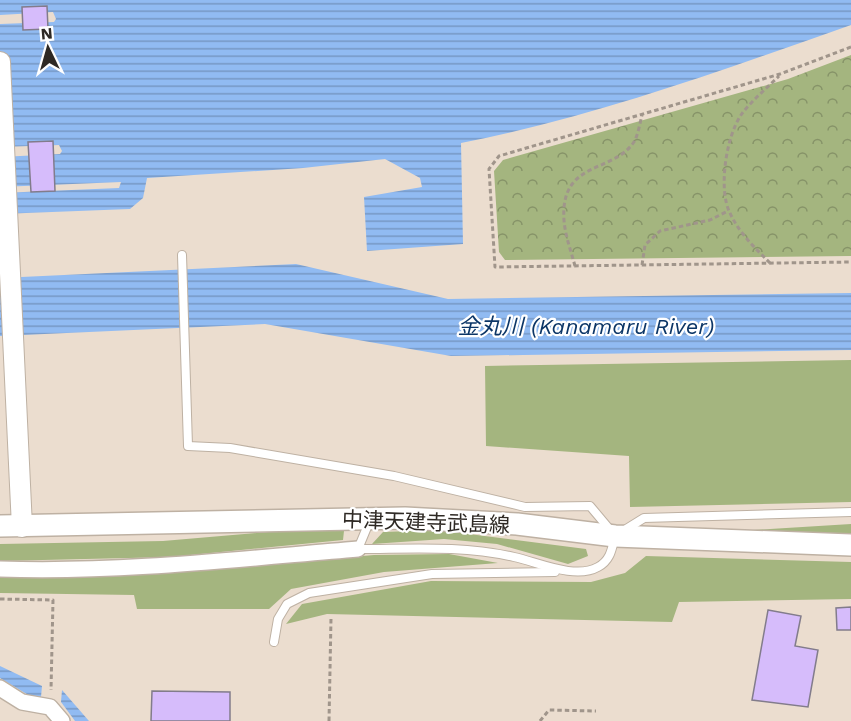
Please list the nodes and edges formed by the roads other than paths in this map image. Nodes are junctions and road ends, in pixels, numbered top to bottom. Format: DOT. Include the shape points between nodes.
graph roads {
  1 [pos="0,62"];
  2 [pos="182,255"];
  3 [pos="851,512"];
  4 [pos="21,517"];
  5 [pos="370,519"];
  6 [pos="0,526"];
  7 [pos="615,536"];
  8 [pos="851,545"];
  9 [pos="358,549"];
  10 [pos="0,569"];
  11 [pos="565,572"];
  12 [pos="274,642"];
  13 [pos="0,688"];
  14 [pos="62,721"];
  1 -- 4 [label="street"];
  2 -- 7 [label="lane" via="188,446 230,448 394,476 525,507 590,506"];
  3 -- 7 [label="lane" via="644,518"];
  4 -- 5 [label="main road, 中津天建寺武島線"];
  4 -- 6 [label="main road, 中津天建寺武島線"];
  5 -- 7 [label="main road, 中津天建寺武島線" via="517,524"];
  5 -- 9 [label="lane"];
  7 -- 8 [label="main road, 中津天建寺武島線"];
  7 -- 11 [label="lane" via="609,558 597,568"];
  9 -- 10 [label="street" via="155,565"];
  9 -- 11 [label="lane" via="462,549 513,557"];
  11 -- 12 [label="lane" via="432,574 309,592 287,604 278,619"];
  13 -- 14 [label="street" via="22,702 50,707"];
}
